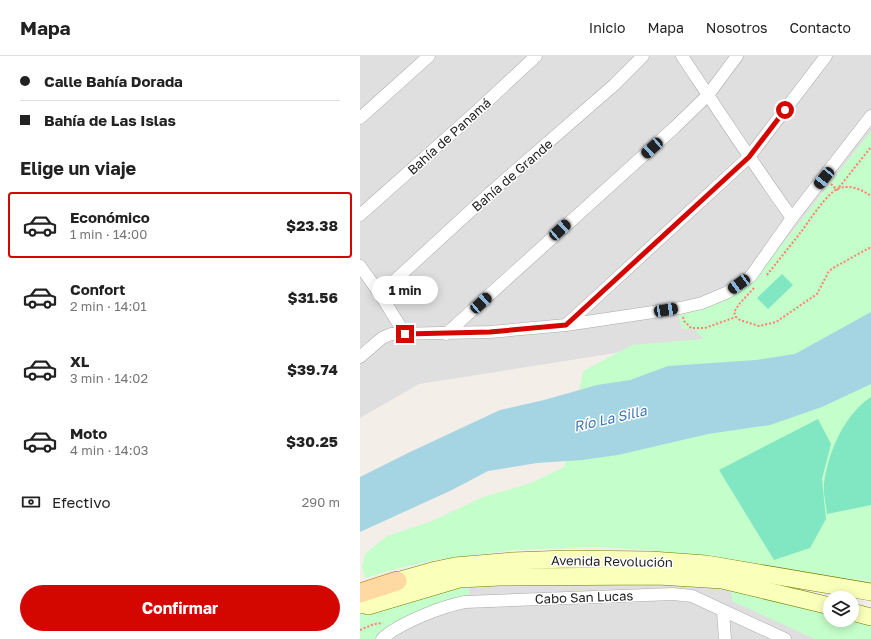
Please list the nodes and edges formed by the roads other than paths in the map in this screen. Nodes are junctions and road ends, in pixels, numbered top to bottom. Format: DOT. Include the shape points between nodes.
graph roads {
  1 [pos="429,56"];
  2 [pos="536,56"];
  3 [pos="643,56"];
  4 [pos="682,56"];
  5 [pos="737,56"];
  6 [pos="826,56"];
  7 [pos="708,95"];
  8 [pos="871,116"];
  9 [pos="360,118"];
  10 [pos="749,157"];
  11 [pos="360,215"];
  12 [pos="792,218"];
  13 [pos="360,266"];
  14 [pos="380,294"];
  15 [pos="566,325"];
  16 [pos="405,334"];
  17 [pos="446,334"];
  18 [pos="360,358"];
  19 [pos="397,581"];
  20 [pos="871,592"];
  21 [pos="360,593"];
  22 [pos="823,604"];
  23 [pos="360,605"];
  24 [pos="360,608"];
  25 [pos="723,611"];
  26 [pos="859,614"];
  27 [pos="871,617"];
  28 [pos="382,639"];
  29 [pos="725,639"];
  30 [pos="785,639"];
  1 -- 9 [label="street"];
  2 -- 11 [label="street, Bahía de Panamá"];
  3 -- 14 [label="street, Bahía de Grande" via="614,85 490,193"];
  4 -- 7 [label="street"];
  5 -- 7 [label="street"];
  6 -- 10 [label="street"];
  7 -- 10 [label="street"];
  7 -- 17 [label="street"];
  8 -- 12 [label="street"];
  10 -- 12 [label="street"];
  10 -- 15 [label="street"];
  12 -- 15 [label="street" via="751,276 728,292 702,303 680,308"];
  13 -- 14 [label="street"];
  14 -- 16 [label="street"];
  15 -- 17 [label="street"];
  16 -- 17 [label="street"];
  16 -- 18 [label="street" via="391,334 382,338"];
  19 -- 20 [label="main road, Avenida Revolución" via="455,566 568,559 651,560 727,568"];
  19 -- 21 [label="main road"];
  19 -- 23 [label="main road, Avenida Revolución"];
  22 -- 24 [label="main road, Avenida Revolución" via="722,580 650,576 500,577 459,579"];
  25 -- 28 [label="street, Cabo San Lucas" via="692,596 673,594 465,602 445,607 398,627"];
  25 -- 29 [label="street"];
  25 -- 30 [label="street, Cabo San Lucas"];
  26 -- 27 [label="main road"];
}
